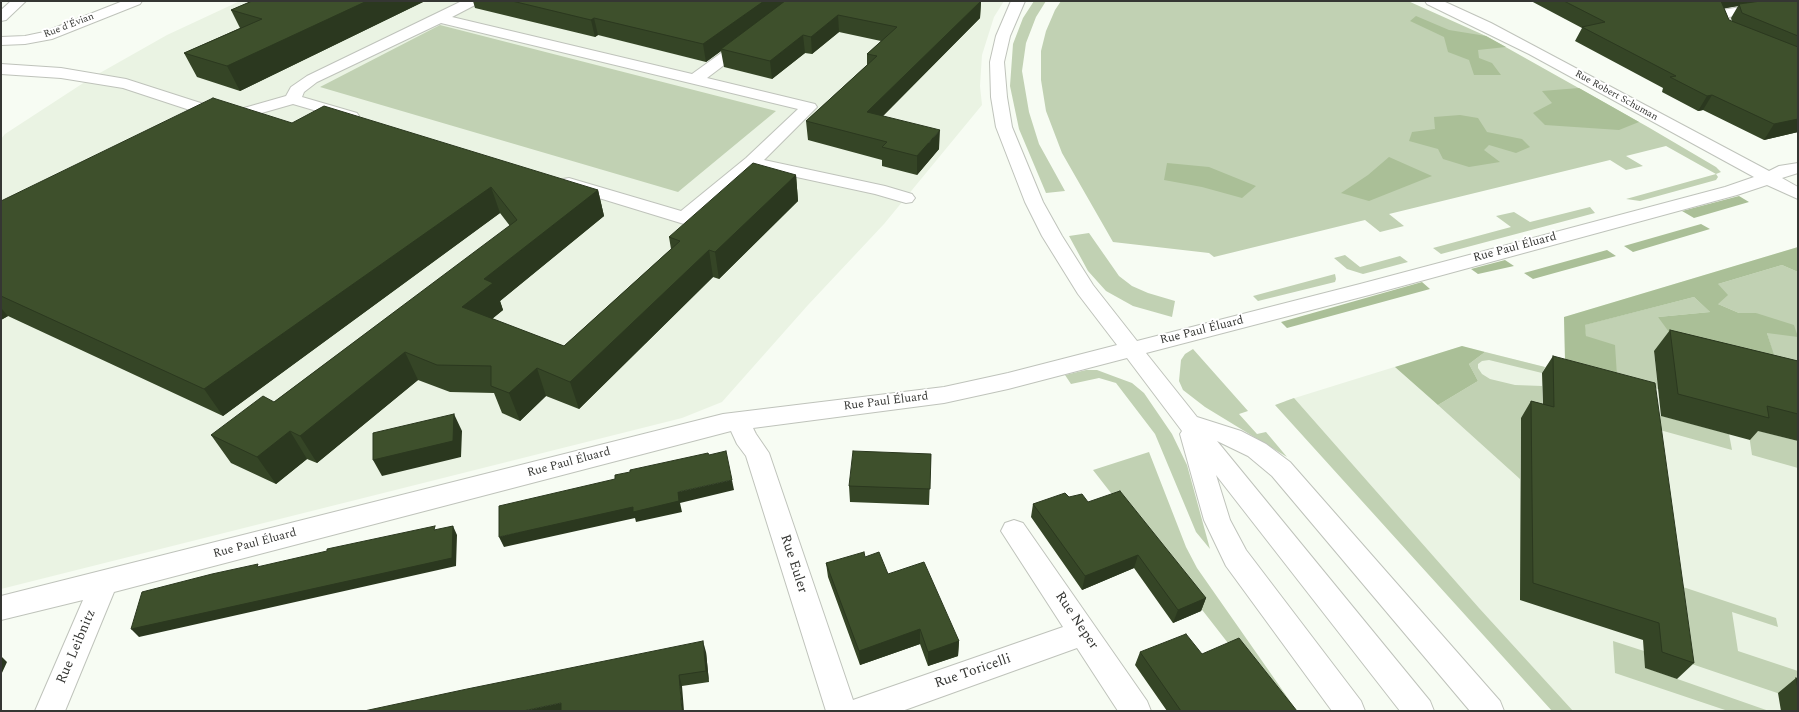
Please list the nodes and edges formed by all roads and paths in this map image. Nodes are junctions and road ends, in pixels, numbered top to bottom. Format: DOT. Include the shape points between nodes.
graph roads {
  1 [pos="19,1"];
  2 [pos="135,1"];
  3 [pos="472,1"];
  4 [pos="1018,1"];
  5 [pos="1432,1"];
  6 [pos="1798,2"];
  7 [pos="1,17"];
  8 [pos="440,18"];
  9 [pos="757,33"];
  10 [pos="1748,39"];
  11 [pos="1,41"];
  12 [pos="1,69"];
  13 [pos="695,79"];
  14 [pos="293,99"];
  15 [pos="368,122"];
  16 [pos="752,162"];
  17 [pos="1798,168"];
  18 [pos="1767,178"];
  19 [pos="556,179"];
  20 [pos="1798,194"];
  21 [pos="906,198"];
  22 [pos="1132,350"];
  23 [pos="739,421"];
  24 [pos="1189,423"];
  25 [pos="1014,531"];
  26 [pos="104,583"];
  27 [pos="1,608"];
  28 [pos="1084,633"];
  29 [pos="50,711"];
  30 [pos="841,711"];
  31 [pos="862,711"];
  32 [pos="1136,711"];
  33 [pos="1350,711"];
  34 [pos="1419,711"];
  35 [pos="1489,711"];
  1 -- 7 [label="street"];
  2 -- 11 [label="street, Rue d'Évian" via="47,36"];
  3 -- 8 [label="street"];
  4 -- 22 [label="street" via="997,62 998,97 1004,127 1034,202 1052,236 1084,289"];
  5 -- 18 [label="street, Rue Robert Schuman" via="1527,48"];
  6 -- 10 [label="street" via="1721,14 1726,30"];
  8 -- 13 [label="street"];
  8 -- 14 [label="street" via="312,79 297,90"];
  9 -- 13 [label="street"];
  12 -- 14 [label="street" via="61,73 126,84 211,112 237,115"];
  13 -- 16 [label="street" via="809,107"];
  14 -- 15 [label="street"];
  16 -- 19 [label="street" via="684,218"];
  16 -- 21 [label="street"];
  17 -- 18 [label="street, Rue Paul Éluard" via="1784,170"];
  18 -- 20 [label="street, Rue Robert Schuman"];
  18 -- 22 [label="street, Rue Paul Éluard" via="1731,191"];
  22 -- 23 [label="street, Rue Paul Éluard" via="944,395"];
  22 -- 24 [label="street"];
  23 -- 26 [label="street, Rue Paul Éluard" via="723,423"];
  23 -- 30 [label="street, Rue Euler" via="745,438 757,453"];
  24 -- 33 [label="street" via="1217,520 1236,558"];
  24 -- 34 [label="street"];
  24 -- 35 [label="street" via="1233,437 1257,450 1281,469"];
  25 -- 28 [label="street, Rue Neper"];
  26 -- 27 [label="street, Rue Paul Éluard"];
  26 -- 29 [label="street, Rue Leibnitz"];
  28 -- 31 [label="street, Rue Toricelli"];
  28 -- 32 [label="street, Rue Neper"];
}
